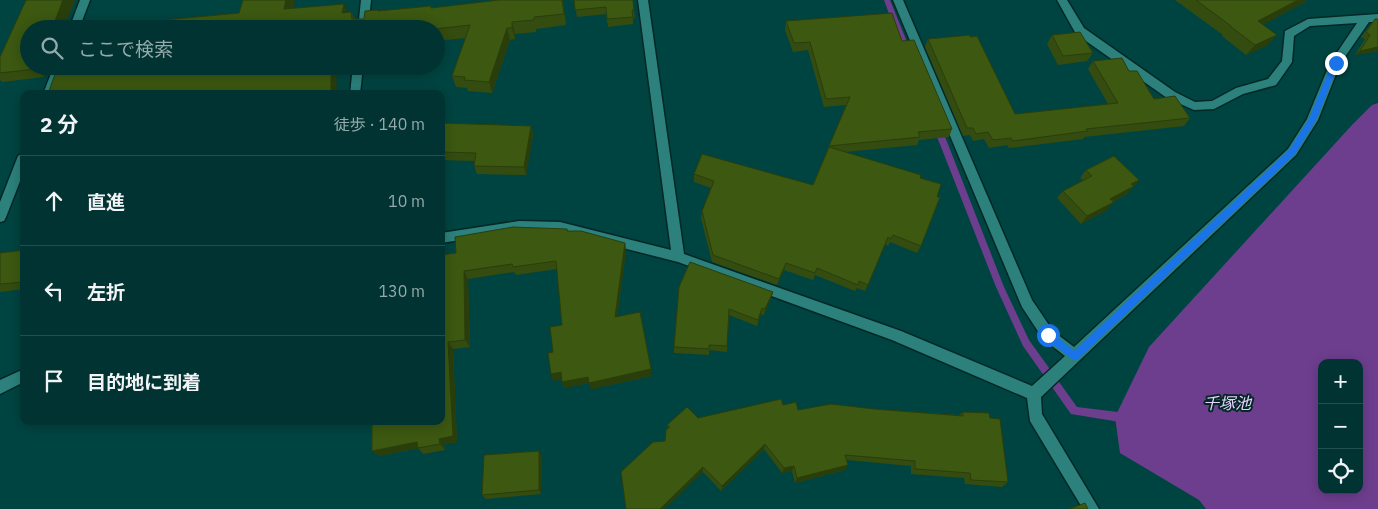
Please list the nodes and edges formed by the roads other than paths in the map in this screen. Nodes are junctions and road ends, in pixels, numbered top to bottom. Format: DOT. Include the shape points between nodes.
graph roads {
  1 [pos="85,0"];
  2 [pos="366,0"];
  3 [pos="643,0"];
  4 [pos="898,0"];
  5 [pos="1062,0"];
  6 [pos="1378,18"];
  7 [pos="77,20"];
  8 [pos="363,20"];
  9 [pos="1365,20"];
  10 [pos="55,75"];
  11 [pos="357,75"];
  12 [pos="50,90"];
  13 [pos="355,90"];
  14 [pos="20,166"];
  15 [pos="0,217"];
  16 [pos="445,237"];
  17 [pos="678,257"];
  18 [pos="1075,356"];
  19 [pos="20,376"];
  20 [pos="0,387"];
  21 [pos="1034,394"];
  22 [pos="1091,509"];
  1 -- 7 [label="street"];
  2 -- 8 [label="street"];
  3 -- 17 [label="street"];
  4 -- 18 [label="street" via="1027,303 1048,335"];
  5 -- 9 [label="street" via="1080,31 1171,95 1194,106 1214,105 1240,91 1272,82 1288,62 1289,34 1308,23"];
  6 -- 9 [label="street"];
  9 -- 18 [label="street" via="1336,63 1312,120 1292,152"];
  10 -- 12 [label="street"];
  11 -- 13 [label="street"];
  14 -- 15 [label="street"];
  16 -- 17 [label="street" via="518,226 560,227"];
  17 -- 21 [label="street" via="896,335"];
  18 -- 21 [label="street"];
  19 -- 20 [label="street"];
  21 -- 22 [label="street" via="1035,416"];
}
